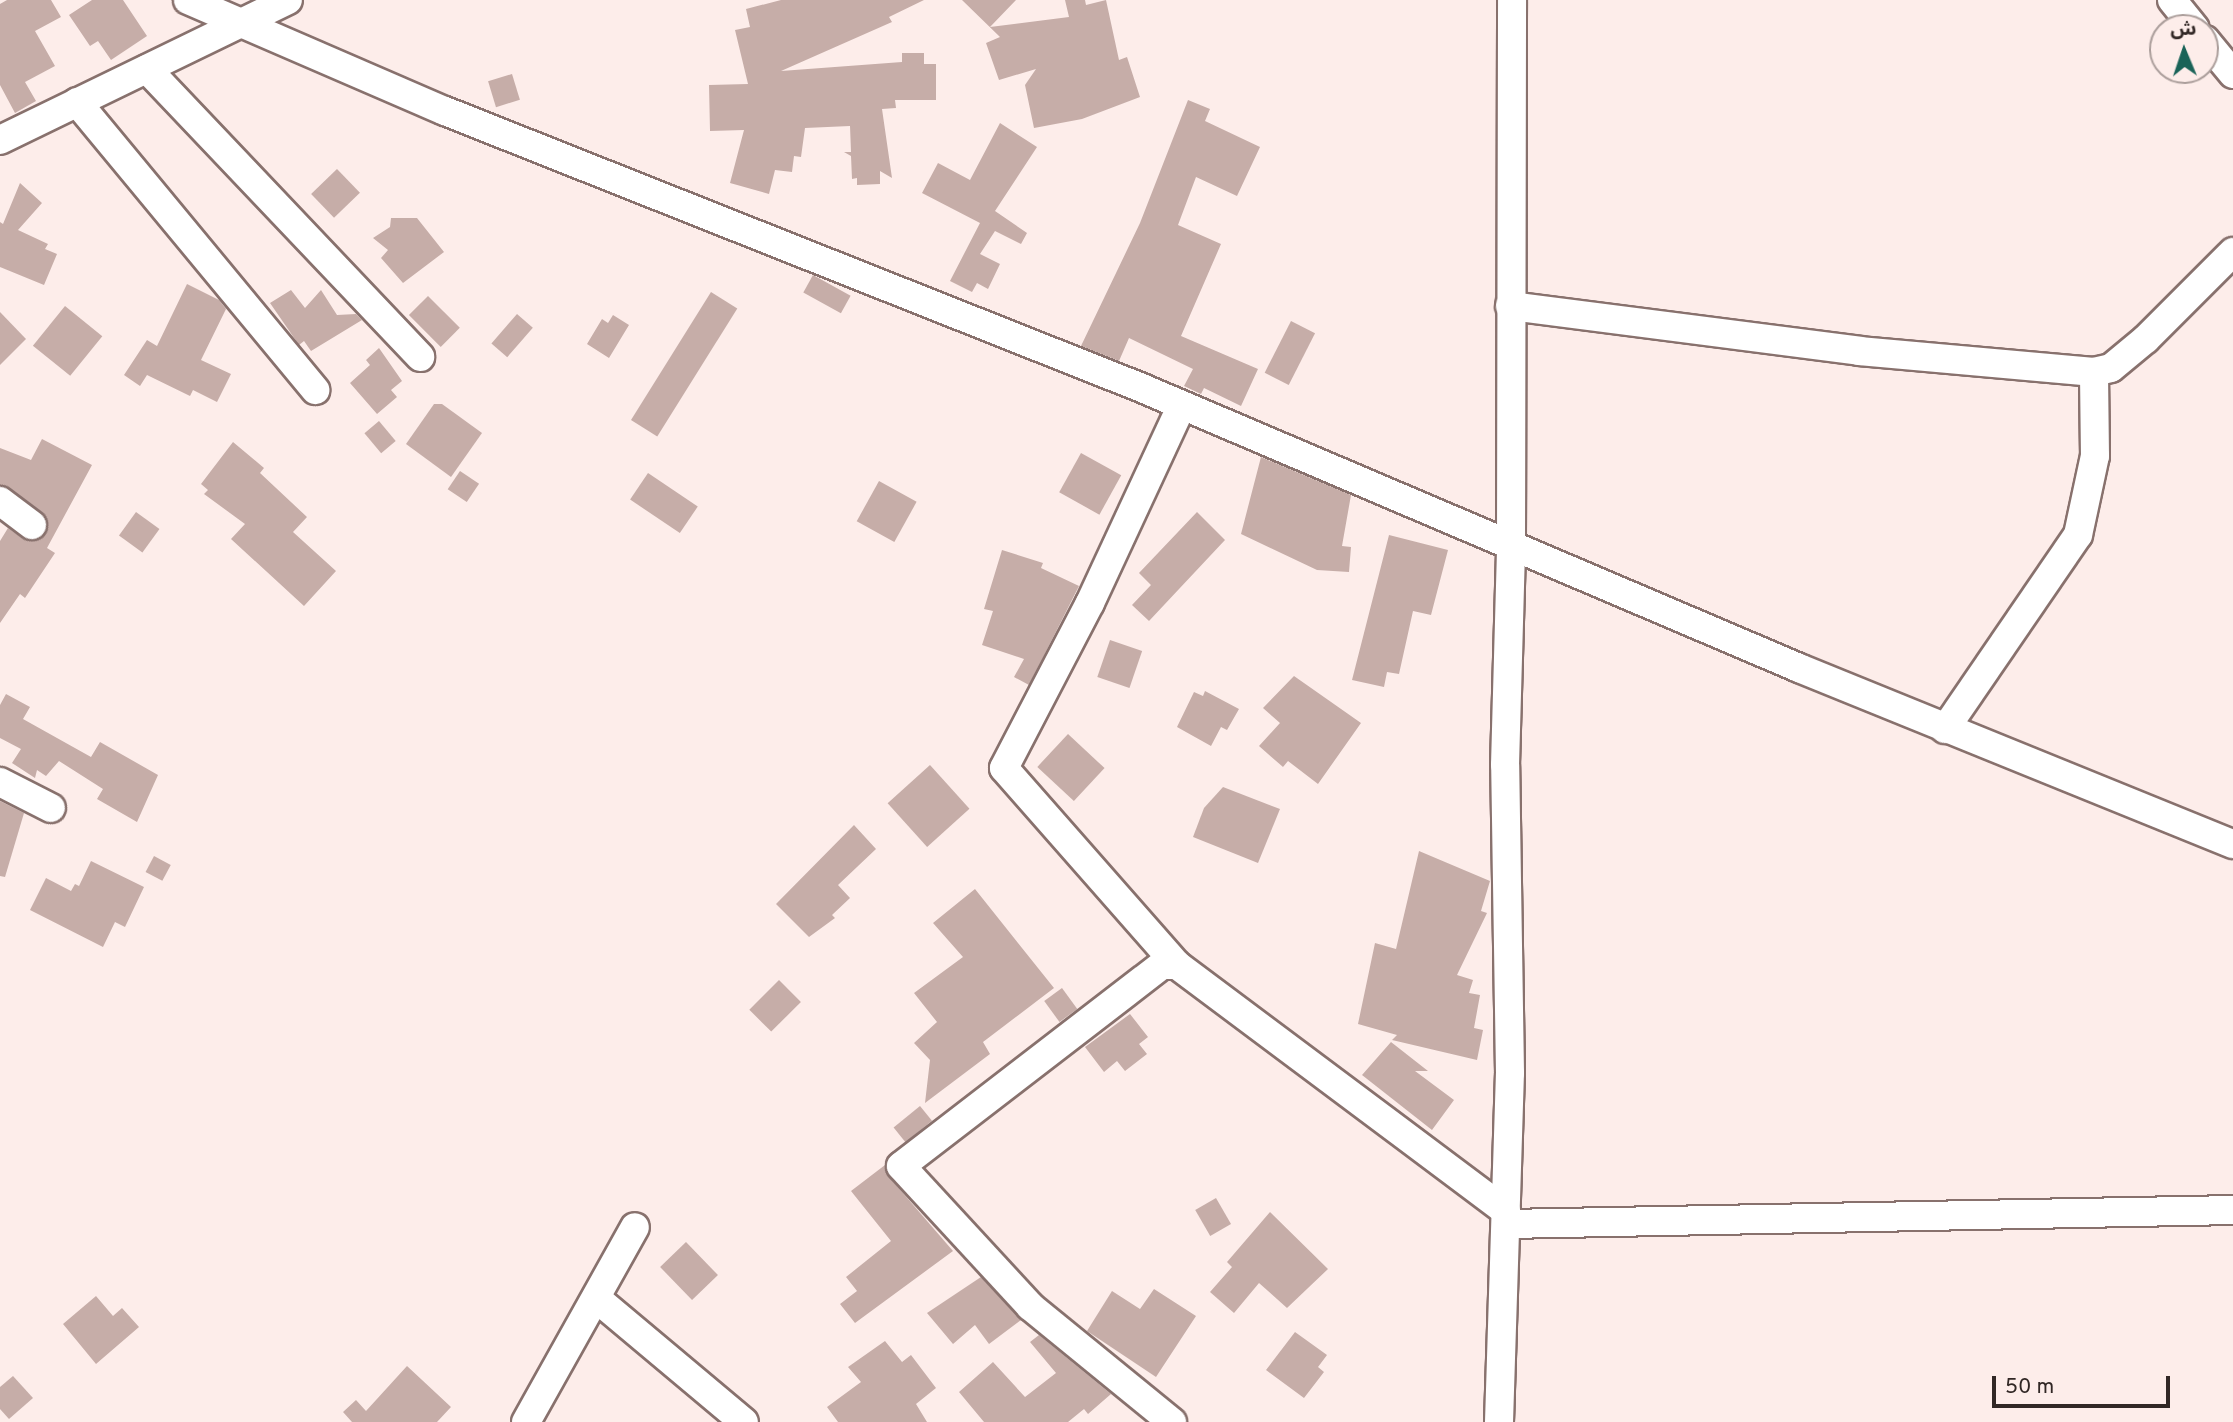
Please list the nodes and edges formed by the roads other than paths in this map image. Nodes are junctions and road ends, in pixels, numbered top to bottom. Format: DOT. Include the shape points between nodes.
graph roads {
  1 [pos="188,0"];
  2 [pos="288,0"];
  3 [pos="1512,0"];
  4 [pos="2172,0"];
  5 [pos="2184,14"];
  6 [pos="240,24"];
  7 [pos="2219,57"];
  8 [pos="147,69"];
  9 [pos="2233,74"];
  10 [pos="77,102"];
  11 [pos="0,140"];
  12 [pos="2233,252"];
  13 [pos="1510,306"];
  14 [pos="421,357"];
  15 [pos="2094,372"];
  16 [pos="315,390"];
  17 [pos="1182,405"];
  18 [pos="0,501"];
  19 [pos="32,525"];
  20 [pos="1511,544"];
  21 [pos="1945,729"];
  22 [pos="0,782"];
  23 [pos="51,808"];
  24 [pos="2233,844"];
  25 [pos="1177,965"];
  26 [pos="2233,1210"];
  27 [pos="1506,1217"];
  28 [pos="635,1227"];
  29 [pos="596,1298"];
  30 [pos="526,1422"];
  31 [pos="744,1422"];
  32 [pos="1172,1422"];
  33 [pos="1499,1422"];
  1 -- 6 [label="street"];
  2 -- 6 [label="street"];
  3 -- 13 [label="street"];
  4 -- 5 [label="street"];
  6 -- 8 [label="street"];
  6 -- 17 [label="street"];
  7 -- 9 [label="street"];
  8 -- 10 [label="street"];
  8 -- 14 [label="street"];
  10 -- 11 [label="street"];
  10 -- 16 [label="street"];
  12 -- 15 [label="street" via="2146,339 2111,368"];
  13 -- 15 [label="street" via="1859,351"];
  13 -- 20 [label="street"];
  15 -- 21 [label="street" via="2095,456 2078,535"];
  17 -- 20 [label="street"];
  17 -- 25 [label="street" via="1090,603 1004,768"];
  18 -- 19 [label="street"];
  20 -- 21 [label="street"];
  20 -- 27 [label="street" via="1504,765 1510,1073"];
  21 -- 24 [label="street"];
  22 -- 23 [label="street"];
  25 -- 27 [label="street"];
  25 -- 32 [label="street" via="1162,965 901,1166 1030,1306"];
  26 -- 27 [label="street"];
  27 -- 33 [label="street"];
  28 -- 29 [label="street"];
  29 -- 30 [label="street"];
  29 -- 31 [label="street"];
}
